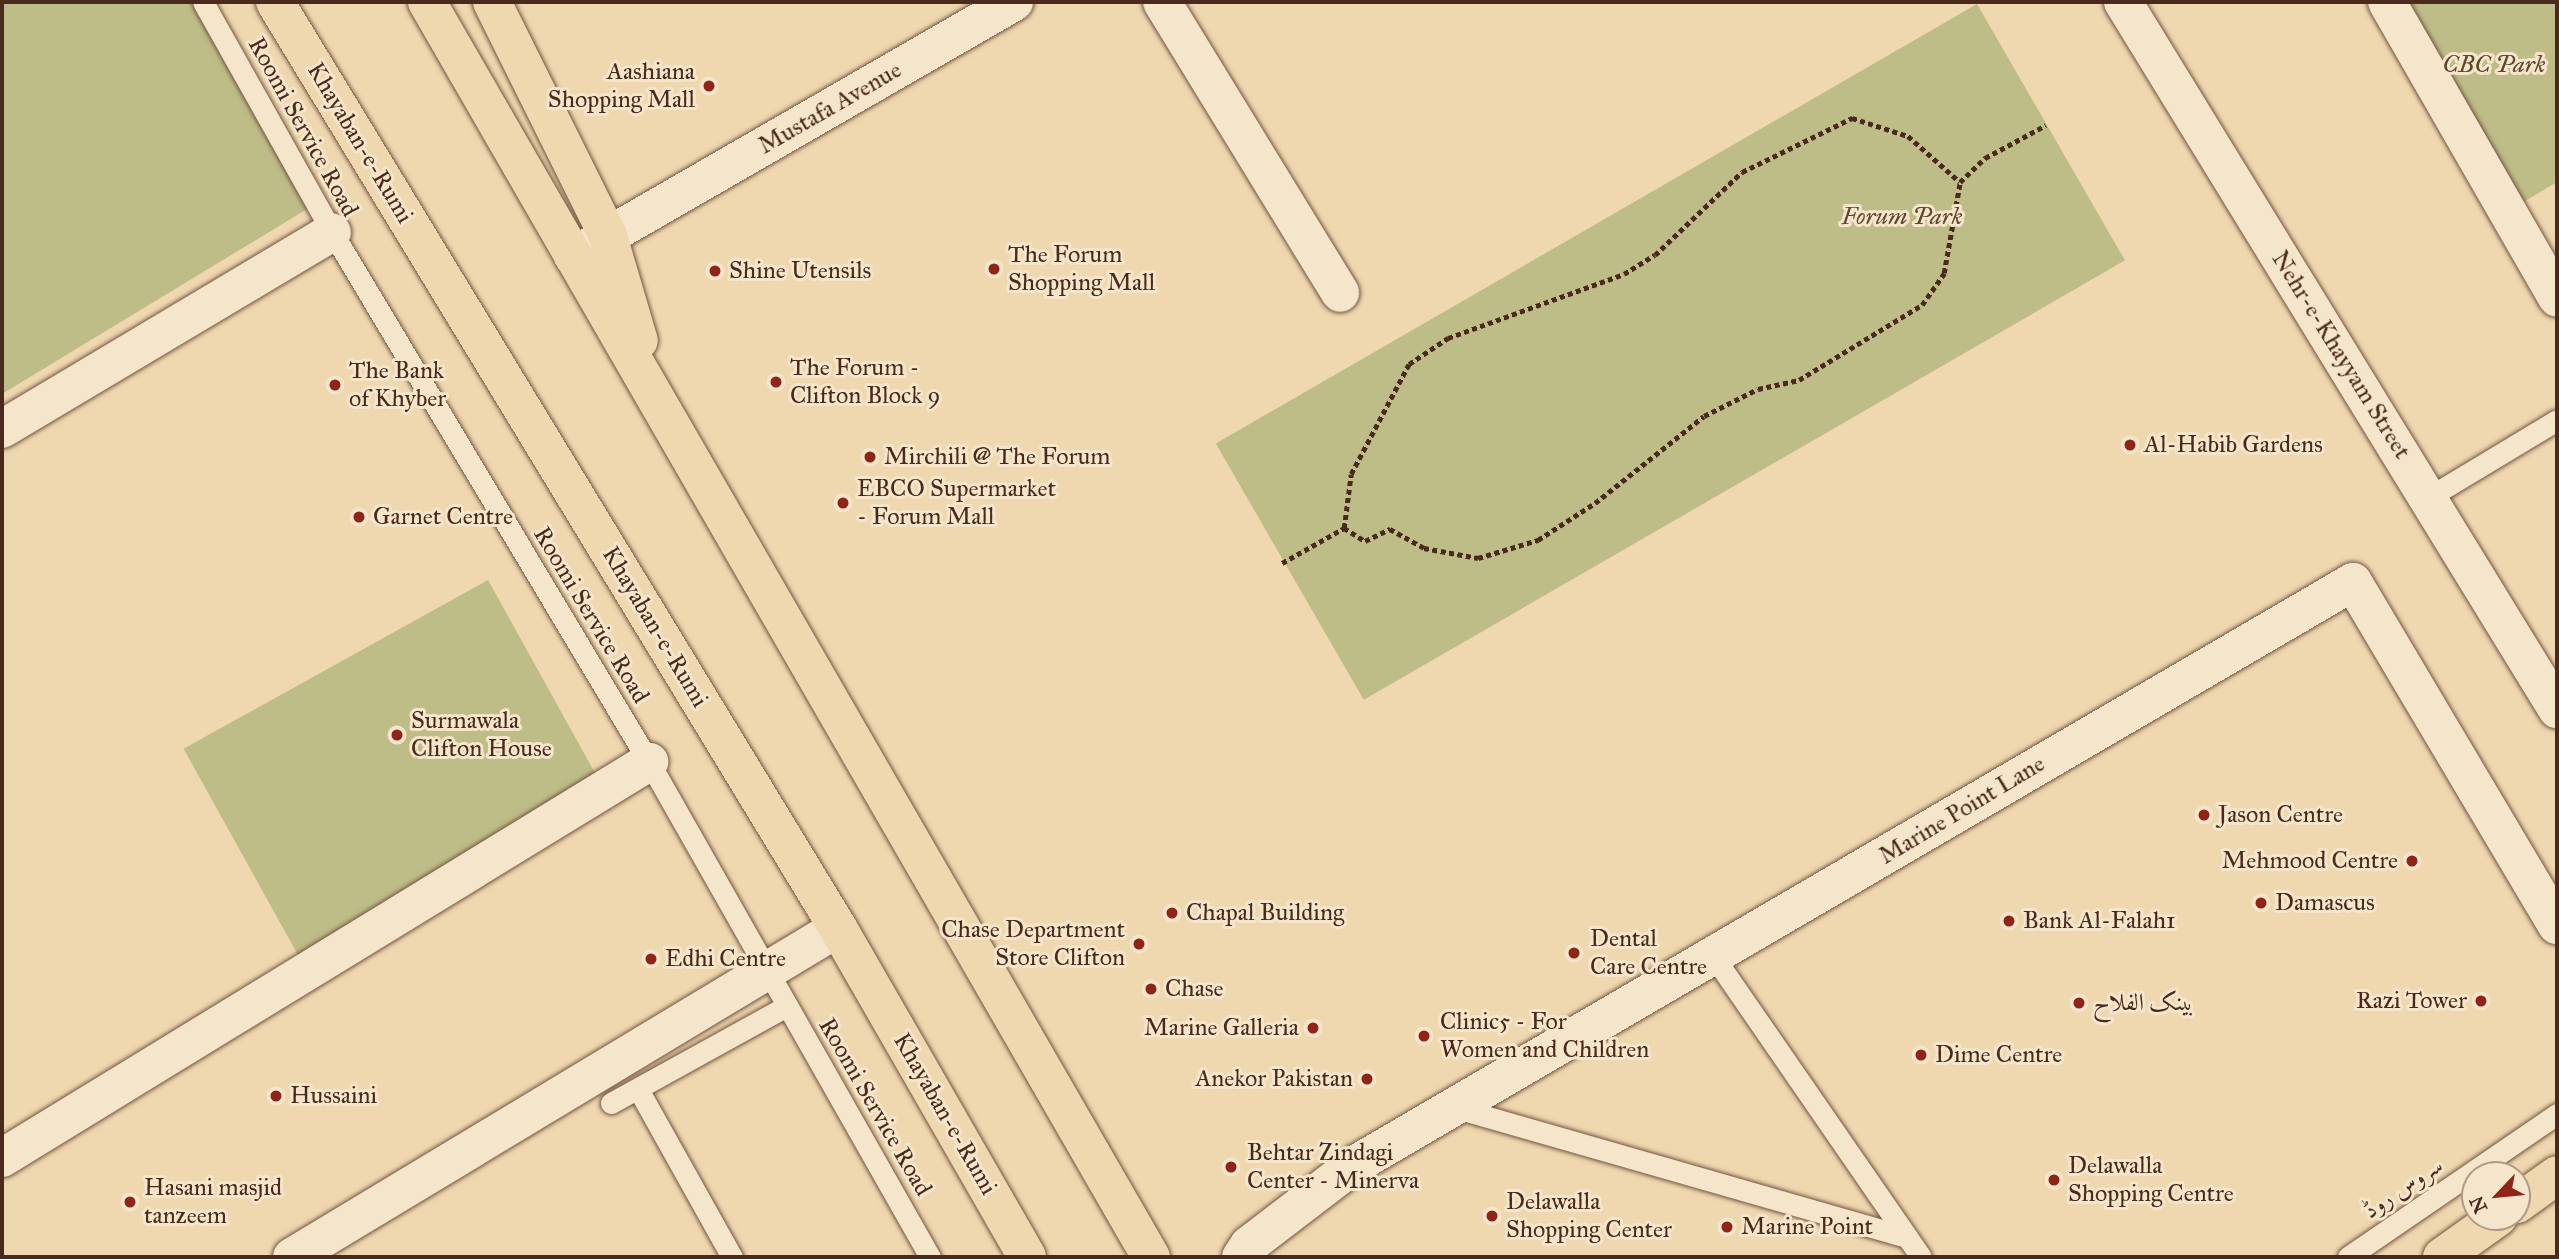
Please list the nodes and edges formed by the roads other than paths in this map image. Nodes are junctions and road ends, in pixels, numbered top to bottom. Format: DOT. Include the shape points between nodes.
graph roads {
  1 [pos="203,2"];
  2 [pos="275,2"];
  3 [pos="426,2"];
  4 [pos="492,2"];
  5 [pos="1014,2"];
  6 [pos="1162,2"];
  7 [pos="2123,2"];
  8 [pos="2387,2"];
  9 [pos="332,232"];
  10 [pos="608,236"];
  11 [pos="573,256"];
  12 [pos="1340,293"];
  13 [pos="2557,298"];
  14 [pos="656,401"];
  15 [pos="2557,420"];
  16 [pos="2,429"];
  17 [pos="2429,497"];
  18 [pos="2557,709"];
  19 [pos="649,762"];
  20 [pos="2557,925"];
  21 [pos="838,928"];
  22 [pos="1714,957"];
  23 [pos="768,972"];
  24 [pos="787,1006"];
  25 [pos="638,1089"];
  26 [pos="611,1104"];
  27 [pos="1453,1107"];
  28 [pos="2557,1114"];
  29 [pos="2,1158"];
  30 [pos="2557,1175"];
  31 [pos="2531,1194"];
  32 [pos="2478,1231"];
  33 [pos="1908,1237"];
  34 [pos="1248,1253"];
  35 [pos="292,1257"];
  36 [pos="733,1257"];
  37 [pos="930,1257"];
  38 [pos="1027,1257"];
  39 [pos="1151,1257"];
  40 [pos="1921,1257"];
  41 [pos="2348,1257"];
  42 [pos="2442,1257"];
  1 -- 9 [label="lane, Roomi Service Road"];
  2 -- 21 [label="main road, Khayaban-e-Rumi"];
  3 -- 11 [label="main road"];
  4 -- 10 [label="main road"];
  5 -- 10 [label="street, Mustafa Avenue"];
  6 -- 12 [label="street"];
  7 -- 17 [label="street, Nehr-e-Khayyam Street"];
  8 -- 13 [label="street"];
  9 -- 16 [label="street"];
  9 -- 19 [label="lane, Roomi Service Road"];
  10 -- 11 [label="street, Mustafa Avenue"];
  10 -- 14 [label="main road"];
  11 -- 14 [label="main road"];
  14 -- 39 [label="main road"];
  15 -- 17 [label="lane"];
  17 -- 18 [label="street, Nehr-e-Khayyam Street"];
  19 -- 23 [label="lane, Roomi Service Road"];
  19 -- 29 [label="street"];
  20 -- 22 [label="street, Marine Point Lane" via="2353,582"];
  21 -- 23 [label="street"];
  21 -- 38 [label="main road, Khayaban-e-Rumi"];
  22 -- 27 [label="street, Marine Point Lane"];
  22 -- 33 [label="lane"];
  23 -- 24 [label="lane, Roomi Service Road"];
  23 -- 35 [label="street"];
  24 -- 25 [label="lane"];
  24 -- 37 [label="lane, Roomi Service Road"];
  25 -- 26 [label="lane"];
  25 -- 36 [label="lane"];
  27 -- 33 [label="lane"];
  27 -- 34 [label="street, Marine Point Lane" via="1351,1167"];
  28 -- 41 [label="lane, سروس روڈ"];
  30 -- 31 [label="main road"];
  32 -- 42 [label="main road"];
  33 -- 40 [label="lane"];
}
